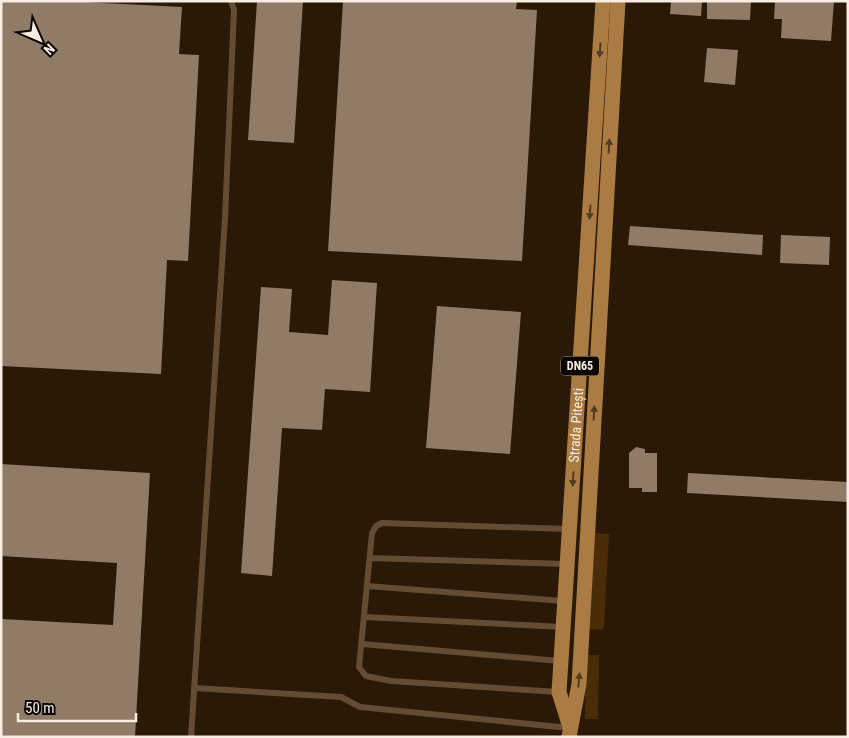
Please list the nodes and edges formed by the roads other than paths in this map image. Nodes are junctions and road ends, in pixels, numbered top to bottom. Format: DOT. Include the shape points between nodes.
graph roads {
  1 [pos="231,1"];
  2 [pos="603,1"];
  3 [pos="618,1"];
  4 [pos="570,529"];
  5 [pos="370,558"];
  6 [pos="568,564"];
  7 [pos="367,586"];
  8 [pos="565,601"];
  9 [pos="364,617"];
  10 [pos="564,628"];
  11 [pos="362,644"];
  12 [pos="562,661"];
  13 [pos="194,688"];
  14 [pos="559,692"];
  15 [pos="569,733"];
  16 [pos="191,737"];
  1 -- 13 [label="lane" via="234,10 225,218"];
  2 -- 4 [label="main road, Strada Pitești / DN65, one-way"];
  15 -- 3 [label="main road, Strada Pitești / DN65, one-way" via="579,684"];
  4 -- 5 [label="lane" via="382,523 372,533"];
  4 -- 6 [label="main road, Strada Pitești / DN65"];
  5 -- 6 [label="lane"];
  5 -- 7 [label="lane"];
  6 -- 8 [label="main road, Strada Pitești / DN65"];
  7 -- 8 [label="lane"];
  7 -- 9 [label="lane"];
  8 -- 10 [label="main road, Strada Pitești / DN65"];
  9 -- 10 [label="lane"];
  9 -- 11 [label="lane"];
  10 -- 12 [label="main road, Strada Pitești / DN65"];
  11 -- 12 [label="lane"];
  11 -- 14 [label="lane" via="360,667 370,678"];
  12 -- 14 [label="main road, Strada Pitești / DN65"];
  13 -- 15 [label="lane" via="341,697 360,707"];
  13 -- 16 [label="lane"];
  14 -- 15 [label="main road, Strada Pitești / DN65"];
}
